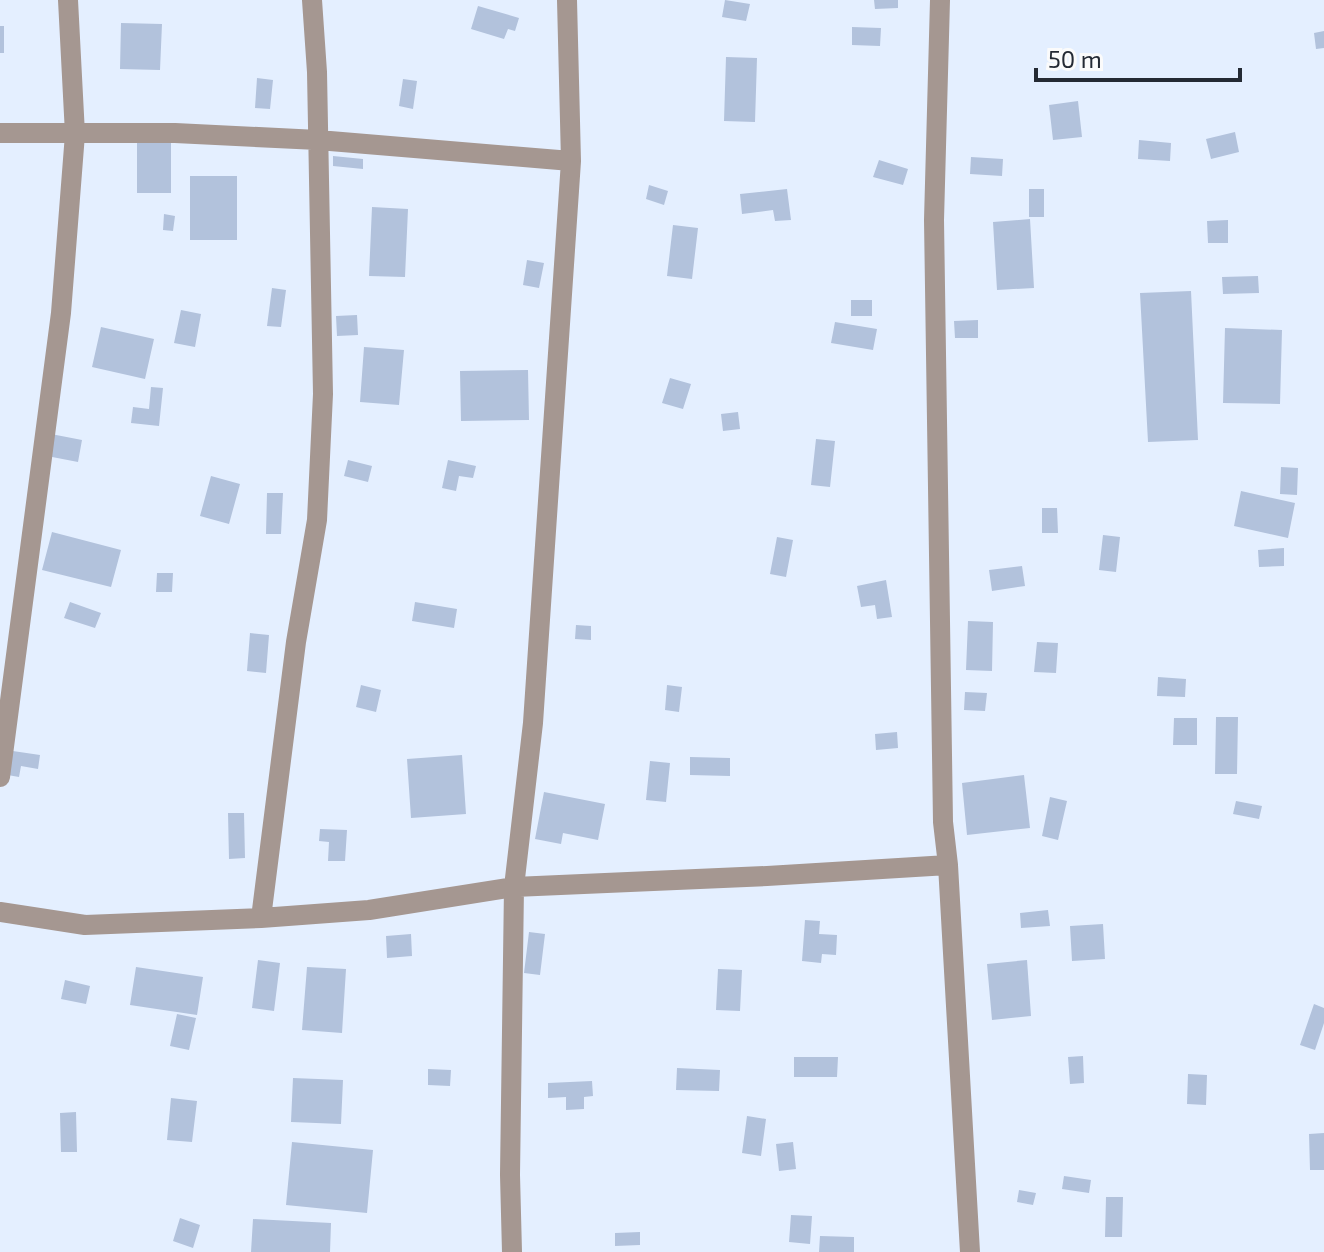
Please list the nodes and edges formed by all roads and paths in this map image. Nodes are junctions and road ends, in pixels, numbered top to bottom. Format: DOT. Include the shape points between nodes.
graph roads {
  1 [pos="68,0"];
  2 [pos="312,0"];
  3 [pos="567,0"];
  4 [pos="940,0"];
  5 [pos="0,133"];
  6 [pos="75,134"];
  7 [pos="318,140"];
  8 [pos="571,161"];
  9 [pos="0,777"];
  10 [pos="948,865"];
  11 [pos="514,887"];
  12 [pos="0,912"];
  13 [pos="261,918"];
  14 [pos="512,1252"];
  15 [pos="970,1252"];
  1 -- 6 [label="street"];
  2 -- 7 [label="street"];
  3 -- 8 [label="street"];
  4 -- 10 [label="street" via="934,220 943,822"];
  5 -- 6 [label="street"];
  6 -- 7 [label="street"];
  6 -- 9 [label="street" via="61,313"];
  7 -- 8 [label="street"];
  7 -- 13 [label="street" via="323,394 317,520"];
  8 -- 11 [label="street" via="533,723"];
  10 -- 11 [label="street"];
  10 -- 15 [label="street"];
  11 -- 13 [label="street" via="369,910"];
  11 -- 14 [label="street"];
  12 -- 13 [label="street" via="85,925"];
}
